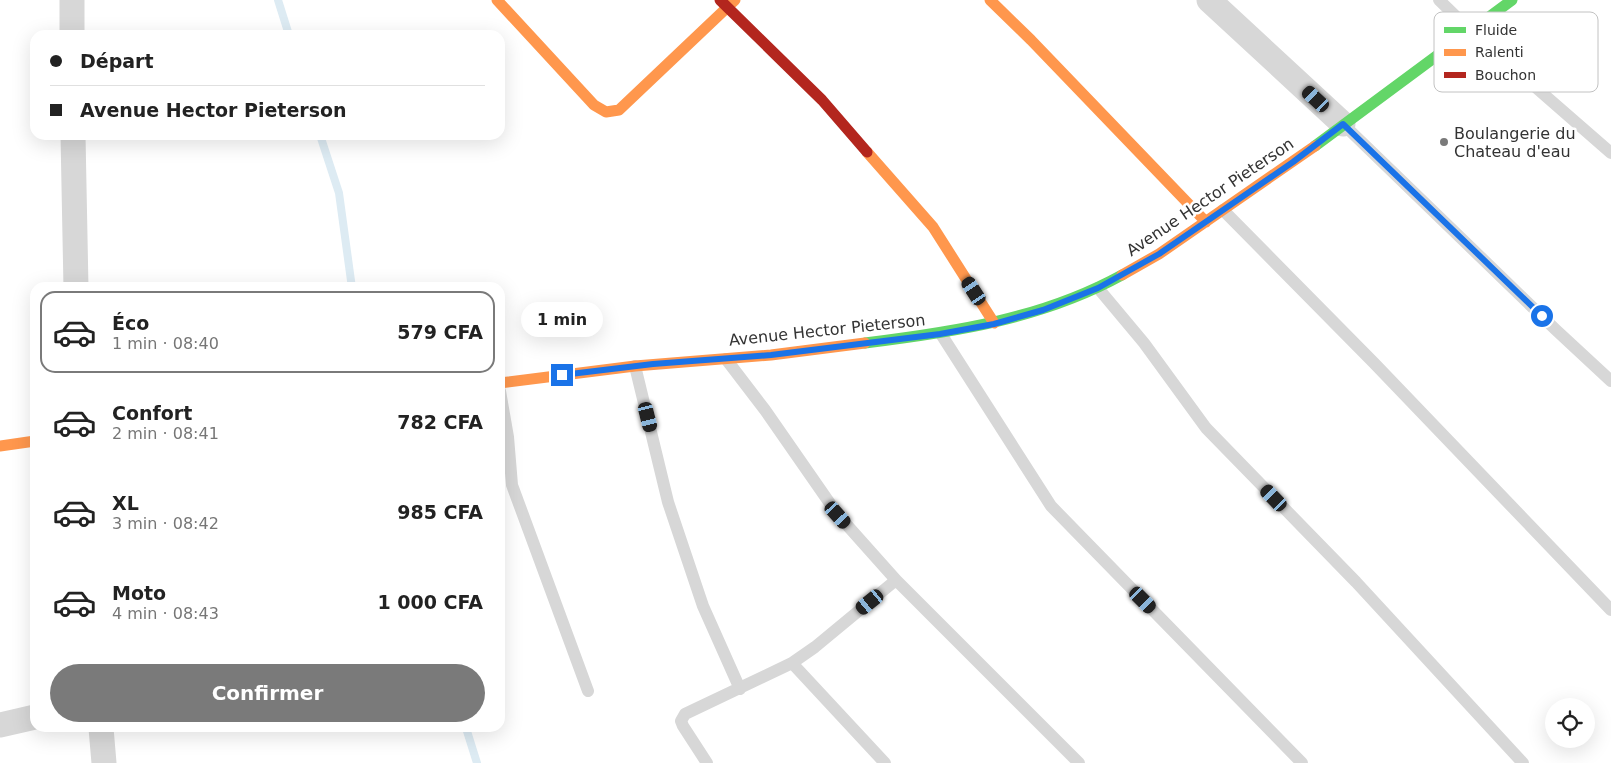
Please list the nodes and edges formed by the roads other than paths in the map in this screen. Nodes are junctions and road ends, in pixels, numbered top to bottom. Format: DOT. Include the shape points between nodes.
graph roads {
  1 [pos="72,0"];
  2 [pos="497,0"];
  3 [pos="990,0"];
  4 [pos="1209,0"];
  5 [pos="1439,0"];
  6 [pos="1512,0"];
  7 [pos="727,3"];
  8 [pos="1451,12"];
  9 [pos="1495,12"];
  10 [pos="72,30"];
  11 [pos="1434,57"];
  12 [pos="1541,92"];
  13 [pos="1343,124"];
  14 [pos="73,140"];
  15 [pos="1611,153"];
  16 [pos="1223,210"];
  17 [pos="1206,222"];
  18 [pos="76,282"];
  19 [pos="1098,288"];
  20 [pos="994,324"];
  21 [pos="940,334"];
  22 [pos="725,358"];
  23 [pos="635,366"];
  24 [pos="1611,381"];
  25 [pos="505,382"];
  26 [pos="505,420"];
  27 [pos="30,442"];
  28 [pos="0,446"];
  29 [pos="896,580"];
  30 [pos="1611,610"];
  31 [pos="792,663"];
  32 [pos="740,689"];
  33 [pos="588,691"];
  34 [pos="30,718"];
  35 [pos="0,725"];
  36 [pos="101,732"];
  37 [pos="104,763"];
  38 [pos="708,763"];
  39 [pos="885,763"];
  40 [pos="1079,763"];
  41 [pos="1302,763"];
  42 [pos="1524,763"];
  1 -- 10 [label="street"];
  2 -- 7 [label="street" via="594,105 606,112 619,110"];
  3 -- 17 [label="street"];
  4 -- 13 [label="street"];
  5 -- 8 [label="lane"];
  6 -- 9 [label="street, Avenue Hector Pieterson"];
  7 -- 20 [label="street" via="822,100 933,227"];
  11 -- 13 [label="street, Avenue Hector Pieterson"];
  12 -- 15 [label="lane"];
  13 -- 16 [label="street, Avenue Hector Pieterson"];
  13 -- 24 [label="lane"];
  14 -- 18 [label="street"];
  16 -- 17 [label="street, Avenue Hector Pieterson"];
  16 -- 30 [label="lane"];
  17 -- 19 [label="street, Avenue Hector Pieterson" via="1159,254"];
  19 -- 20 [label="street, Avenue Hector Pieterson" via="1043,310"];
  19 -- 42 [label="lane" via="1144,343 1206,428 1356,582"];
  20 -- 21 [label="street, Avenue Hector Pieterson"];
  21 -- 22 [label="street, Avenue Hector Pieterson"];
  21 -- 41 [label="lane" via="1051,506"];
  22 -- 23 [label="street, Avenue Hector Pieterson"];
  22 -- 29 [label="lane" via="838,515"];
  23 -- 25 [label="street, Avenue Hector Pieterson"];
  23 -- 32 [label="lane" via="668,502 703,606"];
  26 -- 33 [label="lane" via="512,485"];
  27 -- 28 [label="street"];
  29 -- 31 [label="lane"];
  29 -- 40 [label="lane"];
  31 -- 32 [label="lane"];
  31 -- 39 [label="lane"];
  32 -- 38 [label="lane" via="683,716 683,726"];
  34 -- 35 [label="street"];
  36 -- 37 [label="street"];
}
